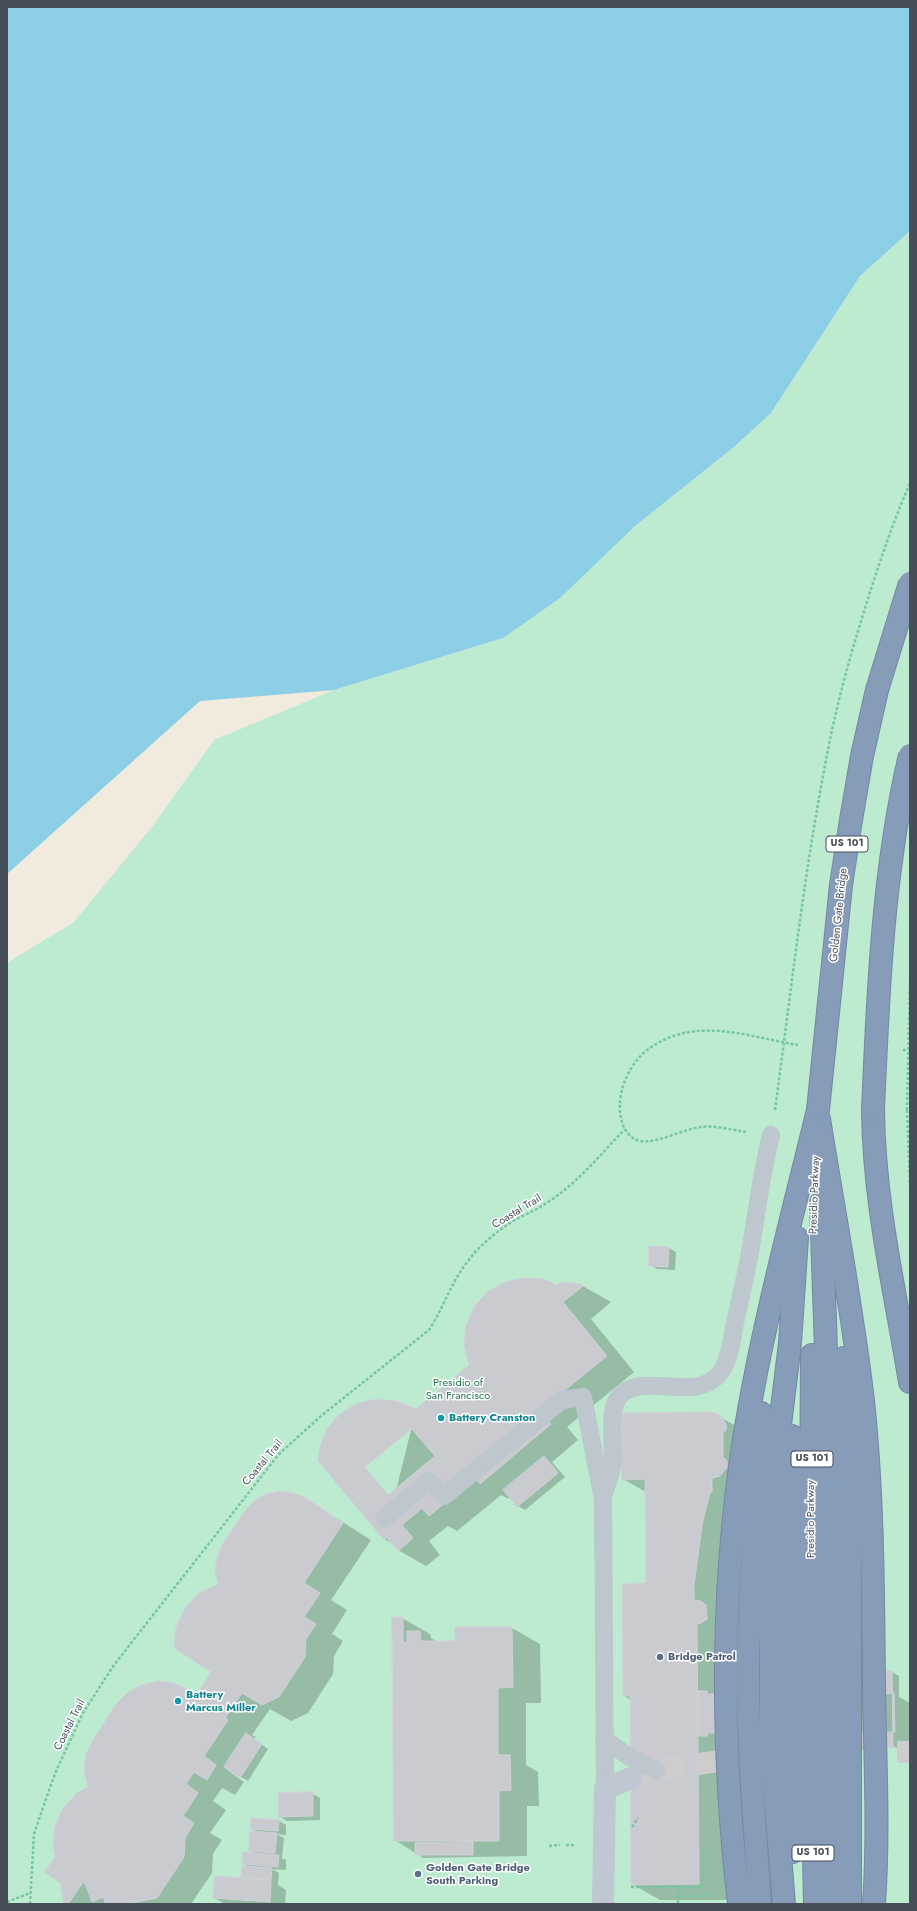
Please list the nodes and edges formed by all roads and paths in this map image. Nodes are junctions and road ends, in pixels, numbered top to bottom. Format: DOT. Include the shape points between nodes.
graph roads {
  1 [pos="910,583"];
  2 [pos="910,754"];
  3 [pos="910,979"];
  4 [pos="803,1046"];
  5 [pos="896,1050"];
  6 [pos="910,1050"];
  7 [pos="775,1110"];
  8 [pos="818,1110"];
  9 [pos="625,1129"];
  10 [pos="771,1135"];
  11 [pos="909,1154"];
  12 [pos="806,1157"];
  13 [pos="910,1179"];
  14 [pos="910,1188"];
  15 [pos="763,1342"];
  16 [pos="790,1343"];
  17 [pos="908,1360"];
  18 [pos="910,1382"];
  19 [pos="603,1499"];
  20 [pos="384,1518"];
  21 [pos="604,1739"];
  22 [pos="656,1770"];
  23 [pos="631,1778"];
  24 [pos="605,1790"];
  25 [pos="704,1842"];
  26 [pos="560,1845"];
  27 [pos="566,1845"];
  28 [pos="575,1845"];
  29 [pos="549,1846"];
  30 [pos="628,1887"];
  31 [pos="678,1887"];
  32 [pos="30,1893"];
  33 [pos="714,1895"];
  34 [pos="678,1896"];
  35 [pos="7,1902"];
  36 [pos="30,1904"];
  37 [pos="604,1904"];
  38 [pos="678,1904"];
  39 [pos="739,1904"];
  40 [pos="760,1904"];
  41 [pos="784,1904"];
  42 [pos="793,1904"];
  43 [pos="815,1904"];
  44 [pos="828,1904"];
  45 [pos="850,1904"];
  46 [pos="874,1904"];
  1 -- 8 [label="highway, Golden Gate Bridge / US 101, bridge" via="877,690 856,791 841,885"];
  2 -- 17 [label="highway, bridge" via="887,891 876,1027 873,1110 877,1182 887,1257"];
  3 -- 11 [label="path, bridge"];
  4 -- 9 [label="path" via="728,1031 706,1030 666,1039 651,1047 638,1059 622,1088 620,1117"];
  5 -- 6 [label="path"];
  7 -- 10 [label="path"];
  8 -- 12 [label="highway"];
  8 -- 43 [label="highway, Presidio Parkway / US 101" via="812,1307 810,1671"];
  8 -- 44 [label="highway" via="830,1468 831,1805"];
  8 -- 45 [label="highway" via="842,1339 850,1467"];
  8 -- 46 [label="highway" via="854,1336 869,1467 873,1540 876,1747"];
  9 -- 10 [label="path" via="630,1137 639,1141 649,1141 703,1126"];
  9 -- 32 [label="path, Coastal Trail" via="564,1191 488,1240 467,1261 452,1284 438,1317 429,1330 321,1416 279,1454 114,1665 84,1713 57,1769 34,1834"];
  10 -- 19 [label="lane" via="742,1293 727,1360 722,1371 714,1380 702,1385 639,1386 629,1388 621,1394 615,1403 613,1414 612,1462"];
  11 -- 13 [label="path"];
  12 -- 15 [label="highway"];
  12 -- 16 [label="highway" via="798,1222"];
  13 -- 14 [label="path"];
  15 -- 39 [label="highway" via="745,1435 733,1537 726,1630 726,1750"];
  15 -- 40 [label="highway" via="748,1672 749,1747"];
  16 -- 41 [label="highway" via="775,1484 770,1671 771,1746"];
  16 -- 42 [label="highway"];
  17 -- 18 [label="highway"];
  19 -- 20 [label="lane" via="583,1397 562,1400 444,1496 429,1481"];
  19 -- 21 [label="lane"];
  21 -- 22 [label="lane" via="628,1756"];
  21 -- 24 [label="lane"];
  23 -- 24 [label="main road"];
  24 -- 37 [label="main road"];
  25 -- 31 [label="path" via="702,1887"];
  26 -- 29 [label="path"];
  27 -- 28 [label="path"];
  30 -- 31 [label="path"];
  31 -- 34 [label="path"];
  32 -- 35 [label="path"];
  32 -- 36 [label="path, Coastal Trail"];
  33 -- 34 [label="path"];
  34 -- 38 [label="path"];
}
